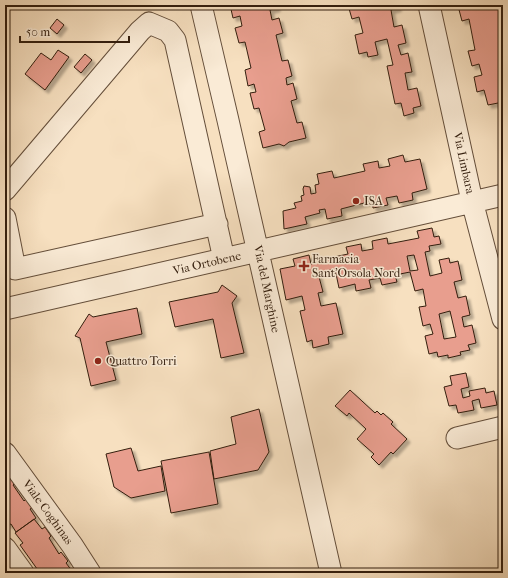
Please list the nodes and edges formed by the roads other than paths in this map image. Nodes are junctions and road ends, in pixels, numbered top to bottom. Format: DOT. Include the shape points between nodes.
graph roads {
  1 [pos="201,5"];
  2 [pos="429,5"];
  3 [pos="5,190"];
  4 [pos="503,195"];
  5 [pos="472,202"];
  6 [pos="5,218"];
  7 [pos="217,224"];
  8 [pos="259,250"];
  9 [pos="224,259"];
  10 [pos="5,309"];
  11 [pos="503,320"];
  12 [pos="503,427"];
  13 [pos="457,438"];
  14 [pos="5,453"];
  15 [pos="5,548"];
  16 [pos="23,573"];
  17 [pos="90,573"];
  18 [pos="330,573"];
  1 -- 8 [label="street, Via del Marghine"];
  2 -- 5 [label="street, Via Limbara"];
  3 -- 7 [label="street" via="149,23 168,31 175,40"];
  4 -- 5 [label="street, Via Ortobene"];
  5 -- 8 [label="street, Via Ortobene"];
  5 -- 11 [label="street, Via Limbara"];
  6 -- 7 [label="street" via="15,269"];
  7 -- 9 [label="street"];
  8 -- 9 [label="street, Via Ortobene"];
  8 -- 18 [label="street, Via del Marghine"];
  9 -- 10 [label="street, Via Ortobene"];
  12 -- 13 [label="street"];
  14 -- 17 [label="street, Viale Coghinas"];
  15 -- 16 [label="street"];
}
